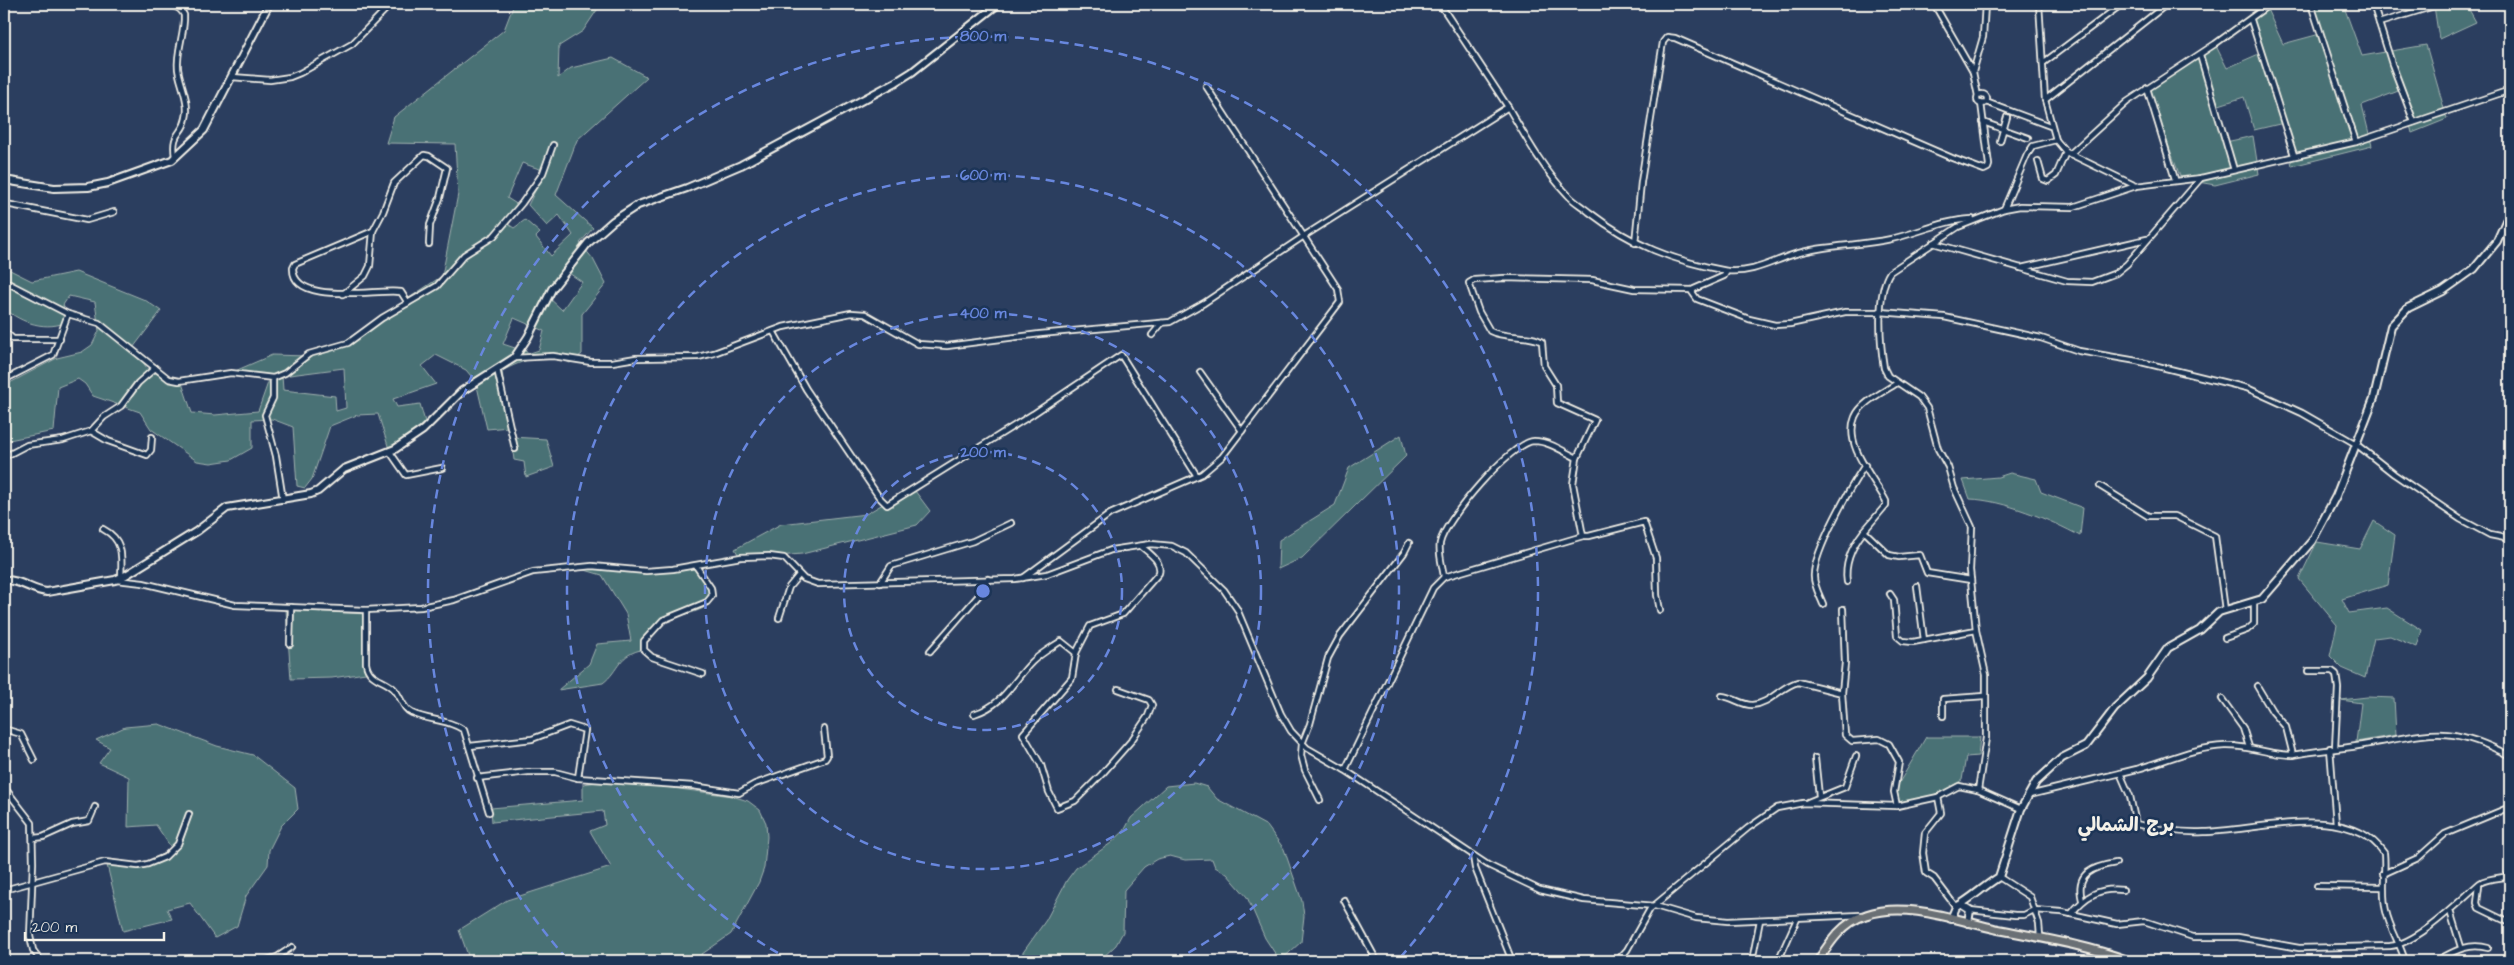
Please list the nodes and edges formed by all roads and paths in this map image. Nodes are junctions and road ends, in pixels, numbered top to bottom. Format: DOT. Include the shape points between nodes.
graph roads {
  1 [pos="146,4"];
  2 [pos="269,4"];
  3 [pos="391,4"];
  4 [pos="998,4"];
  5 [pos="1440,4"];
  6 [pos="1934,4"];
  7 [pos="1985,4"];
  8 [pos="2039,4"];
  9 [pos="2122,4"];
  10 [pos="2167,4"];
  11 [pos="2270,4"];
  12 [pos="2310,4"];
  13 [pos="2373,4"];
  14 [pos="2434,6"];
  15 [pos="2251,20"];
  16 [pos="2379,23"];
  17 [pos="2200,55"];
  18 [pos="2043,63"];
  19 [pos="1973,72"];
  20 [pos="232,77"];
  21 [pos="1975,80"];
  22 [pos="1206,86"];
  23 [pos="2147,88"];
  24 [pos="2510,90"];
  25 [pos="1984,94"];
  26 [pos="1978,96"];
  27 [pos="2045,100"];
  28 [pos="1983,103"];
  29 [pos="1508,107"];
  30 [pos="2007,117"];
  31 [pos="1984,122"];
  32 [pos="2414,122"];
  33 [pos="2050,126"];
  34 [pos="2003,129"];
  35 [pos="2028,138"];
  36 [pos="2056,140"];
  37 [pos="2000,141"];
  38 [pos="2356,142"];
  39 [pos="553,145"];
  40 [pos="2068,153"];
  41 [pos="2294,155"];
  42 [pos="175,157"];
  43 [pos="2038,160"];
  44 [pos="2234,170"];
  45 [pos="2201,178"];
  46 [pos="2175,179"];
  47 [pos="4,180"];
  48 [pos="2136,186"];
  49 [pos="4,198"];
  50 [pos="6,204"];
  51 [pos="2004,210"];
  52 [pos="114,212"];
  53 [pos="2510,212"];
  54 [pos="1976,219"];
  55 [pos="4,222"];
  56 [pos="373,230"];
  57 [pos="1304,236"];
  58 [pos="2148,239"];
  59 [pos="1635,243"];
  60 [pos="1934,243"];
  61 [pos="429,244"];
  62 [pos="2020,268"];
  63 [pos="1727,271"];
  64 [pos="4,281"];
  65 [pos="1693,290"];
  66 [pos="343,294"];
  67 [pos="408,303"];
  68 [pos="1880,312"];
  69 [pos="68,314"];
  70 [pos="1162,324"];
  71 [pos="4,331"];
  72 [pos="772,331"];
  73 [pos="1152,336"];
  74 [pos="60,339"];
  75 [pos="514,358"];
  76 [pos="155,368"];
  77 [pos="497,369"];
  78 [pos="1200,372"];
  79 [pos="273,378"];
  80 [pos="4,380"];
  81 [pos="1897,383"];
  82 [pos="91,431"];
  83 [pos="1242,431"];
  84 [pos="152,436"];
  85 [pos="2356,444"];
  86 [pos="515,448"];
  87 [pos="390,452"];
  88 [pos="4,457"];
  89 [pos="1576,458"];
  90 [pos="1865,465"];
  91 [pos="442,468"];
  92 [pos="1197,476"];
  93 [pos="2100,486"];
  94 [pos="283,500"];
  95 [pos="1010,523"];
  96 [pos="103,529"];
  97 [pos="1864,531"];
  98 [pos="1583,536"];
  99 [pos="2510,539"];
  100 [pos="1408,543"];
  101 [pos="1141,546"];
  102 [pos="696,566"];
  103 [pos="800,575"];
  104 [pos="1444,577"];
  105 [pos="118,578"];
  106 [pos="988,578"];
  107 [pos="1023,578"];
  108 [pos="4,580"];
  109 [pos="1971,580"];
  110 [pos="1847,582"];
  111 [pos="880,583"];
  112 [pos="1917,586"];
  113 [pos="1890,594"];
  114 [pos="2254,603"];
  115 [pos="1823,604"];
  116 [pos="291,607"];
  117 [pos="1843,609"];
  118 [pos="366,610"];
  119 [pos="1660,610"];
  120 [pos="2225,610"];
  121 [pos="779,618"];
  122 [pos="1976,630"];
  123 [pos="2225,638"];
  124 [pos="1924,640"];
  125 [pos="290,644"];
  126 [pos="930,650"];
  127 [pos="1076,653"];
  128 [pos="2308,671"];
  129 [pos="703,674"];
  130 [pos="2257,686"];
  131 [pos="1118,689"];
  132 [pos="1842,693"];
  133 [pos="1722,696"];
  134 [pos="1985,696"];
  135 [pos="2222,700"];
  136 [pos="974,714"];
  137 [pos="1943,716"];
  138 [pos="4,728"];
  139 [pos="824,729"];
  140 [pos="1302,744"];
  141 [pos="470,746"];
  142 [pos="2249,747"];
  143 [pos="2332,748"];
  144 [pos="2293,755"];
  145 [pos="1856,756"];
  146 [pos="2510,756"];
  147 [pos="1815,758"];
  148 [pos="34,760"];
  149 [pos="1344,770"];
  150 [pos="2120,773"];
  151 [pos="477,778"];
  152 [pos="578,778"];
  153 [pos="4,787"];
  154 [pos="1978,790"];
  155 [pos="2029,795"];
  156 [pos="1819,796"];
  157 [pos="1938,797"];
  158 [pos="1320,800"];
  159 [pos="1806,803"];
  160 [pos="1897,806"];
  161 [pos="95,807"];
  162 [pos="2510,807"];
  163 [pos="2021,809"];
  164 [pos="489,812"];
  165 [pos="189,814"];
  166 [pos="2336,824"];
  167 [pos="34,838"];
  168 [pos="1473,856"];
  169 [pos="2116,863"];
  170 [pos="2383,874"];
  171 [pos="2510,876"];
  172 [pos="1999,878"];
  173 [pos="32,883"];
  174 [pos="2317,886"];
  175 [pos="2479,886"];
  176 [pos="2382,887"];
  177 [pos="4,890"];
  178 [pos="2123,890"];
  179 [pos="1344,900"];
  180 [pos="2082,900"];
  181 [pos="1655,906"];
  182 [pos="1959,906"];
  183 [pos="1970,910"];
  184 [pos="2034,910"];
  185 [pos="2450,911"];
  186 [pos="2071,914"];
  187 [pos="1863,916"];
  188 [pos="1797,919"];
  189 [pos="1951,919"];
  190 [pos="1760,920"];
  191 [pos="1968,923"];
  192 [pos="2510,923"];
  193 [pos="2040,936"];
  194 [pos="2401,945"];
  195 [pos="292,947"];
  196 [pos="2461,947"];
  197 [pos="2488,948"];
  198 [pos="1618,960"];
  199 [pos="41,961"];
  200 [pos="263,961"];
  201 [pos="1377,961"];
  202 [pos="1512,961"];
  203 [pos="1626,961"];
  204 [pos="1752,961"];
  205 [pos="1778,961"];
  206 [pos="1818,961"];
  207 [pos="2129,961"];
  208 [pos="2405,961"];
  209 [pos="2436,961"];
  1 -- 42 [label="street" via="175,6 184,15 177,67 187,115 173,143"];
  2 -- 20 [label="street"];
  3 -- 20 [label="street" via="352,44 290,78"];
  4 -- 75 [label="street" via="896,82 741,166 638,205 613,220 592,239 552,289"];
  5 -- 29 [label="street"];
  6 -- 19 [label="street"];
  7 -- 19 [label="street" via="1983,37"];
  8 -- 18 [label="street"];
  9 -- 18 [label="street"];
  10 -- 27 [label="street"];
  11 -- 15 [label="street"];
  12 -- 38 [label="street"];
  13 -- 16 [label="street"];
  14 -- 16 [label="street"];
  15 -- 17 [label="street"];
  15 -- 41 [label="street"];
  16 -- 32 [label="street"];
  17 -- 23 [label="street"];
  17 -- 44 [label="street"];
  18 -- 27 [label="street"];
  19 -- 21 [label="street"];
  20 -- 42 [label="street" via="204,130"];
  21 -- 25 [label="street"];
  21 -- 26 [label="street"];
  22 -- 57 [label="street"];
  23 -- 40 [label="street"];
  23 -- 46 [label="street"];
  24 -- 32 [label="street"];
  25 -- 26 [label="street"];
  25 -- 28 [label="street" via="1988,97"];
  26 -- 28 [label="street" via="1978,101"];
  27 -- 33 [label="street"];
  28 -- 31 [label="street"];
  28 -- 33 [label="street"];
  29 -- 57 [label="street"];
  29 -- 59 [label="street" via="1546,169 1569,197 1609,228"];
  30 -- 34 [label="street"];
  31 -- 34 [label="street"];
  31 -- 59 [label="street" via="1989,165 1984,170 1667,37 1663,42 1649,132"];
  32 -- 38 [label="street"];
  33 -- 36 [label="street"];
  34 -- 35 [label="street"];
  34 -- 37 [label="street"];
  36 -- 40 [label="street"];
  36 -- 51 [label="street" via="2033,146"];
  38 -- 41 [label="street"];
  39 -- 67 [label="street" via="533,190 502,228 460,259 433,289"];
  40 -- 43 [label="street" via="2056,175 2047,181 2043,179"];
  40 -- 48 [label="street"];
  41 -- 44 [label="street"];
  42 -- 47 [label="street" via="128,176 88,187 54,188"];
  44 -- 45 [label="street"];
  45 -- 46 [label="street"];
  45 -- 58 [label="street"];
  46 -- 48 [label="street"];
  48 -- 51 [label="street" via="2073,206 2020,206"];
  49 -- 50 [label="street"];
  50 -- 52 [label="street" via="87,220"];
  50 -- 55 [label="street"];
  51 -- 54 [label="street"];
  53 -- 85 [label="street" via="2496,242 2474,269 2443,291 2408,308 2391,326 2374,398"];
  54 -- 60 [label="street"];
  54 -- 63 [label="street" via="1949,222 1890,239 1804,253 1752,271"];
  56 -- 61 [label="street" via="394,183 421,156 430,156 447,168 430,225"];
  56 -- 66 [label="street" via="370,266 365,276"];
  56 -- 66 [label="street" via="292,268 296,279 313,290"];
  57 -- 70 [label="street" via="1204,303"];
  57 -- 83 [label="street" via="1338,289 1340,302"];
  58 -- 62 [label="street"];
  58 -- 62 [label="street" via="2116,273 2092,282 2067,282"];
  59 -- 63 [label="street" via="1668,257"];
  60 -- 62 [label="street"];
  60 -- 68 [label="street" via="1890,272"];
  63 -- 65 [label="street" via="1724,276"];
  64 -- 69 [label="street"];
  65 -- 68 [label="street" via="1696,299 1775,325 1840,313"];
  65 -- 89 [label="street" via="1634,289 1592,280 1504,278 1470,282 1478,309 1489,329 1501,335 1541,341 1545,371 1556,385 1557,403 1595,420"];
  66 -- 67 [label="street" via="392,290 403,294"];
  67 -- 79 [label="street" via="348,343 309,354"];
  68 -- 81 [label="street" via="1884,368"];
  68 -- 85 [label="street" via="1964,320 2079,351 2138,361 2240,386 2295,409"];
  69 -- 74 [label="street"];
  69 -- 76 [label="street" via="99,323"];
  70 -- 72 [label="street" via="946,346 918,344 865,314 851,313"];
  70 -- 73 [label="street"];
  71 -- 74 [label="street" via="13,339"];
  72 -- 75 [label="street" via="698,357 598,362 553,356"];
  72 -- 92 [label="street" via="806,389 887,505 1121,355"];
  74 -- 80 [label="street" via="53,355"];
  75 -- 77 [label="street"];
  76 -- 79 [label="street" via="173,380 231,373"];
  76 -- 82 [label="street" via="138,383 122,406 104,417"];
  77 -- 86 [label="street"];
  77 -- 87 [label="street" via="462,391 423,430"];
  78 -- 83 [label="street"];
  79 -- 94 [label="street" via="273,398 264,414 276,456"];
  81 -- 90 [label="street" via="1855,416 1854,438"];
  81 -- 109 [label="street" via="1919,397 1927,408 1938,449 1970,521"];
  82 -- 84 [label="street" via="147,455 151,450"];
  82 -- 88 [label="street" via="63,440 27,445"];
  83 -- 92 [label="street" via="1222,457"];
  85 -- 99 [label="street" via="2460,519 2490,535"];
  85 -- 114 [label="street" via="2318,531 2266,595"];
  87 -- 91 [label="street" via="406,475"];
  87 -- 94 [label="street" via="344,469 318,491"];
  89 -- 98 [label="street" via="1573,484"];
  89 -- 104 [label="street" via="1551,445 1534,441 1505,458 1455,516 1440,543"];
  90 -- 97 [label="street" via="1886,503"];
  90 -- 115 [label="street" via="1818,556 1814,574"];
  92 -- 107 [label="street" via="1110,514"];
  93 -- 120 [label="street" via="2148,516 2175,516 2216,536"];
  94 -- 105 [label="street" via="227,508 197,531"];
  95 -- 111 [label="street" via="973,541 891,566"];
  96 -- 105 [label="street" via="120,544 122,555"];
  97 -- 109 [label="street" via="1889,554 1900,557 1920,555 1927,573"];
  97 -- 110 [label="street" via="1849,557"];
  98 -- 104 [label="street"];
  98 -- 119 [label="street" via="1644,522 1656,558"];
  100 -- 140 [label="street" via="1332,651"];
  101 -- 107 [label="street" via="1111,550 1047,574"];
  101 -- 127 [label="street" via="1159,563 1159,573 1123,614 1090,626"];
  101 -- 140 [label="street" via="1164,545 1186,553 1224,590 1244,622 1281,714"];
  102 -- 103 [label="street" via="722,559 769,556 784,558"];
  102 -- 118 [label="street" via="646,571 592,566 561,568 533,572 454,600 421,607"];
  102 -- 129 [label="street" via="711,588 712,596 707,602 663,620 644,641 644,650 652,658"];
  103 -- 111 [label="street" via="818,584"];
  103 -- 121 [label="street" via="789,587"];
  104 -- 149 [label="street" via="1433,588"];
  105 -- 108 [label="street" via="48,592 18,581"];
  105 -- 116 [label="street" via="235,605"];
  106 -- 107 [label="street"];
  106 -- 111 [label="street"];
  106 -- 126 [label="street" via="980,594"];
  109 -- 122 [label="street"];
  112 -- 124 [label="street"];
  113 -- 124 [label="street" via="1894,600 1897,636 1908,643"];
  114 -- 120 [label="street"];
  114 -- 123 [label="street" via="2254,624"];
  116 -- 118 [label="street"];
  116 -- 125 [label="street"];
  117 -- 132 [label="street" via="1845,664"];
  118 -- 141 [label="street" via="366,663 371,675 392,687 412,713 464,730"];
  120 -- 155 [label="street" via="2214,615 2194,634 2168,648 2147,678 2115,708 2093,739 2054,764 2036,782"];
  122 -- 124 [label="street"];
  122 -- 134 [label="street" via="1986,675"];
  127 -- 131 [label="street" via="1072,678 1023,734 1041,765 1057,808 1075,801 1102,774 1148,716 1152,706 1149,700"];
  127 -- 136 [label="street" via="1060,641 1033,660 1000,701 990,709"];
  128 -- 143 [label="street" via="2332,671 2336,674 2338,688"];
  130 -- 144 [label="street" via="2286,727"];
  132 -- 133 [label="street" via="1798,682 1758,704 1745,704"];
  132 -- 160 [label="street" via="1846,737 1856,741 1882,739 1898,759 1894,792"];
  134 -- 137 [label="street" via="1943,699"];
  134 -- 154 [label="street" via="1985,752"];
  135 -- 142 [label="street" via="2243,728"];
  138 -- 148 [label="street" via="21,734"];
  139 -- 152 [label="street" via="827,756 824,759 755,784 739,794 693,786"];
  140 -- 149 [label="street"];
  140 -- 158 [label="street" via="1305,770"];
  141 -- 151 [label="street"];
  141 -- 152 [label="street" via="532,739 569,725 579,727 585,730"];
  142 -- 144 [label="street" via="2273,754"];
  142 -- 150 [label="street" via="2207,748"];
  143 -- 144 [label="street"];
  143 -- 146 [label="street" via="2424,734 2446,734 2468,736"];
  143 -- 166 [label="street"];
  145 -- 156 [label="street" via="1847,785"];
  147 -- 156 [label="street"];
  149 -- 168 [label="street"];
  150 -- 155 [label="street"];
  150 -- 166 [label="street" via="2130,796 2136,824 2151,829 2203,832 2314,822"];
  151 -- 152 [label="street" via="528,772 554,772"];
  151 -- 164 [label="street"];
  153 -- 167 [label="street" via="32,823"];
  154 -- 157 [label="street" via="1959,786"];
  154 -- 163 [label="street"];
  155 -- 163 [label="street"];
  156 -- 159 [label="street"];
  157 -- 160 [label="street"];
  157 -- 182 [label="street" via="1941,813 1925,833 1924,864 1926,873"];
  159 -- 160 [label="street"];
  159 -- 181 [label="street" via="1783,805 1770,811"];
  161 -- 167 [label="street" via="89,820"];
  162 -- 170 [label="street" via="2445,834 2418,858"];
  163 -- 172 [label="street"];
  165 -- 173 [label="street" via="178,844 165,857 138,866 106,862"];
  166 -- 170 [label="street" via="2375,841 2384,853"];
  167 -- 173 [label="street"];
  168 -- 181 [label="street" via="1506,874 1556,894"];
  168 -- 202 [label="street"];
  169 -- 180 [label="street" via="2088,872 2080,887"];
  170 -- 176 [label="street"];
  171 -- 175 [label="street"];
  172 -- 182 [label="street"];
  172 -- 184 [label="street" via="2026,893"];
  173 -- 177 [label="street"];
  173 -- 199 [label="street" via="30,939"];
  174 -- 176 [label="street"];
  175 -- 185 [label="street"];
  175 -- 192 [label="street" via="2479,908"];
  176 -- 194 [label="street" via="2388,923"];
  178 -- 180 [label="street" via="2108,888"];
  179 -- 201 [label="street"];
  180 -- 186 [label="street"];
  181 -- 190 [label="street" via="1706,920"];
  181 -- 198 [label="street" via="1647,913 1628,950"];
  182 -- 183 [label="street"];
  182 -- 189 [label="street"];
  183 -- 184 [label="street" via="2024,915"];
  183 -- 191 [label="street"];
  184 -- 186 [label="street"];
  184 -- 193 [label="street"];
  185 -- 194 [label="street"];
  185 -- 196 [label="street"];
  186 -- 194 [label="street" via="2111,924 2144,922 2193,937 2238,938 2300,948"];
  187 -- 188 [label="street"];
  187 -- 189 [label="main road" via="1900,911"];
  187 -- 206 [label="main road" via="1838,932"];
  188 -- 190 [label="street"];
  188 -- 205 [label="street"];
  189 -- 191 [label="main road"];
  190 -- 204 [label="street"];
  191 -- 193 [label="main road"];
  193 -- 207 [label="main road" via="2082,945"];
  194 -- 208 [label="street"];
  195 -- 200 [label="street"];
  196 -- 197 [label="street"];
  196 -- 209 [label="street"];
  198 -- 203 [label="street"];
}
